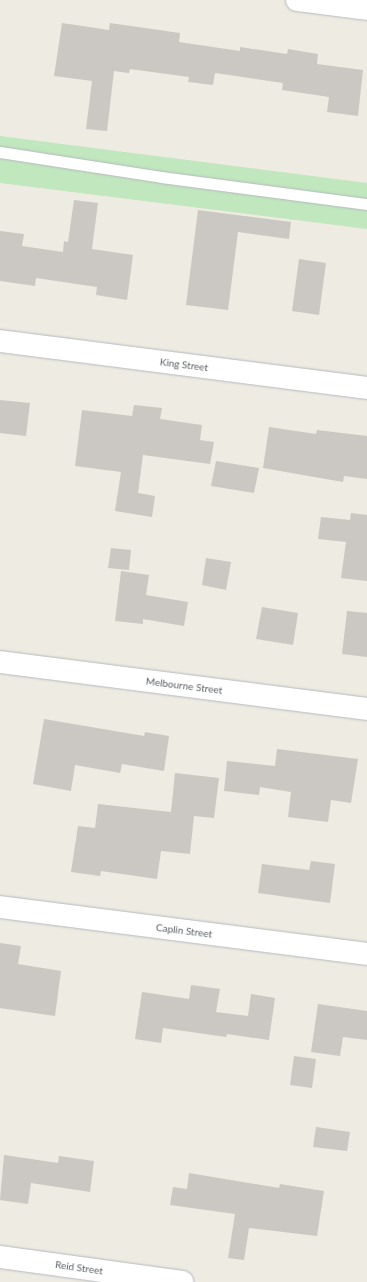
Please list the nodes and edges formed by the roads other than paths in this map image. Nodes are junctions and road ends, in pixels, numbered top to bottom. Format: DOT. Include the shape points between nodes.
graph roads {
  1 [pos="297,0"];
  2 [pos="367,9"];
  3 [pos="0,152"];
  4 [pos="367,204"];
  5 [pos="0,342"];
  6 [pos="367,388"];
  7 [pos="0,662"];
  8 [pos="367,709"];
  9 [pos="0,907"];
  10 [pos="367,954"];
  11 [pos="0,1257"];
  12 [pos="182,1282"];
  1 -- 2 [label="street"];
  3 -- 4 [label="lane" via="153,176"];
  5 -- 6 [label="street, King Street"];
  7 -- 8 [label="street, Melbourne Street"];
  9 -- 10 [label="street, Caplin Street"];
  11 -- 12 [label="street, Reid Street"];
}
